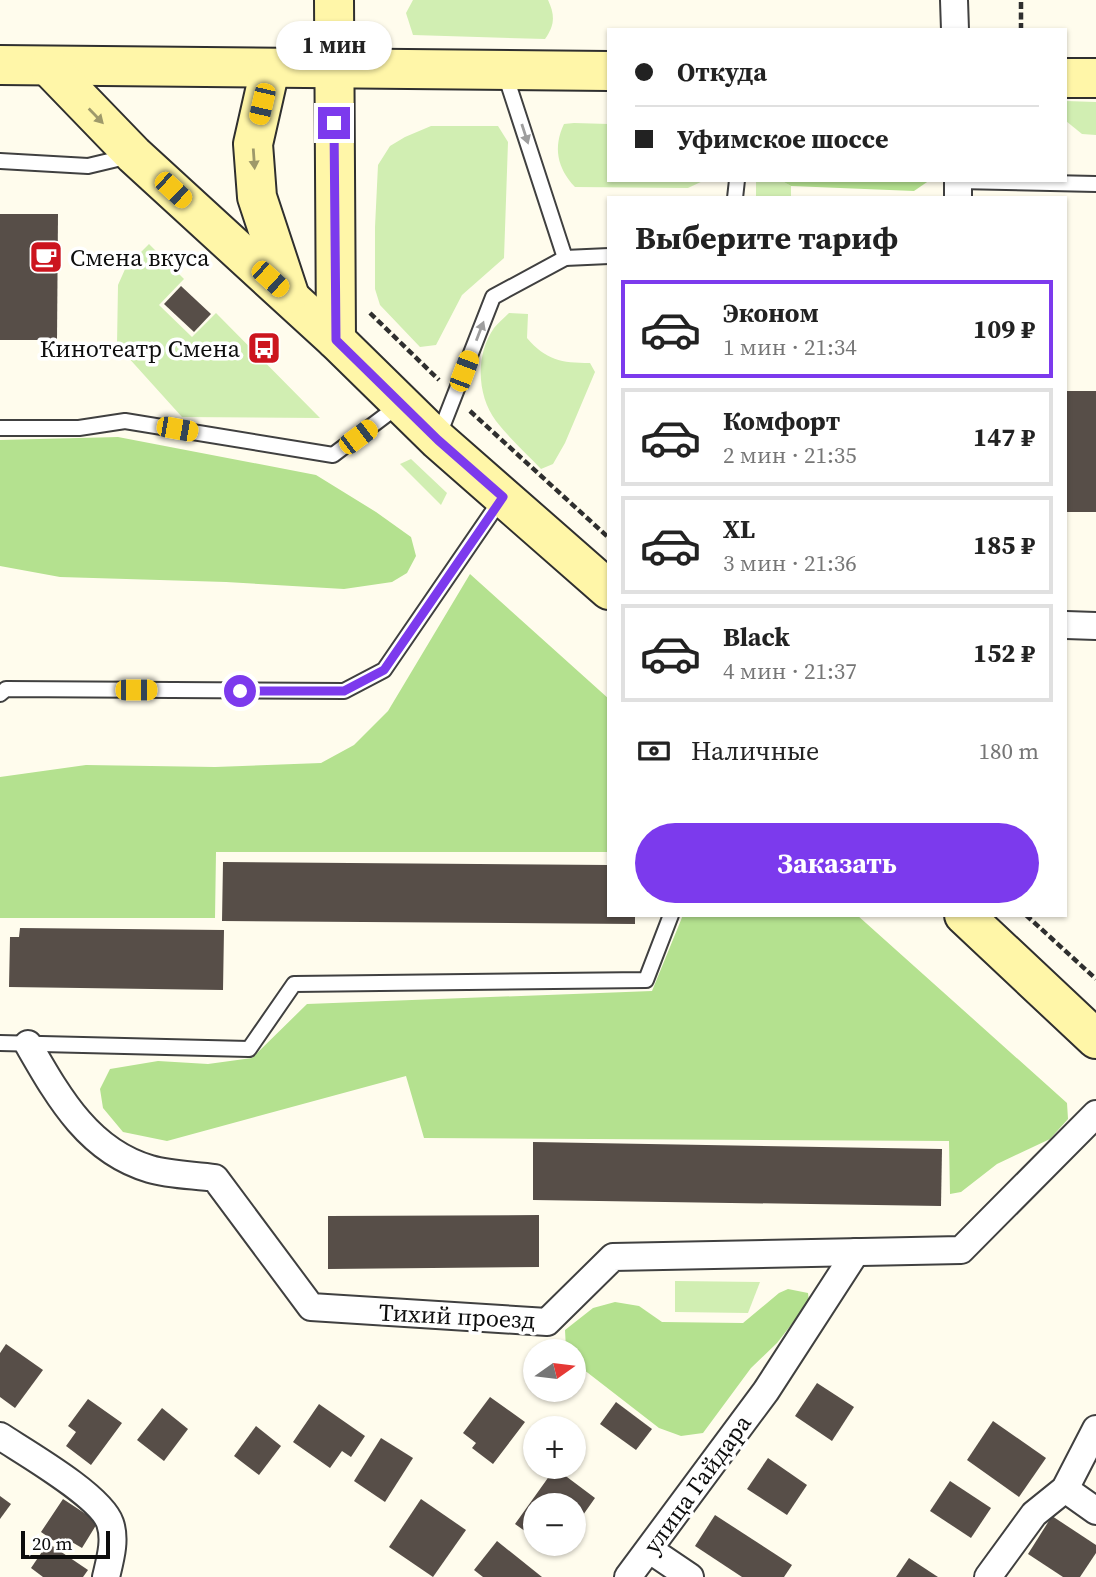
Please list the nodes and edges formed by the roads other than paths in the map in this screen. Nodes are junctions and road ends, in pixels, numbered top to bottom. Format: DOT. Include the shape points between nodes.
graph roads {
  1 [pos="334,0"];
  2 [pos="954,0"];
  3 [pos="955,28"];
  4 [pos="0,65"];
  5 [pos="49,66"];
  6 [pos="270,69"];
  7 [pos="334,69"];
  8 [pos="504,69"];
  9 [pos="607,71"];
  10 [pos="1067,78"];
  11 [pos="1096,78"];
  12 [pos="134,155"];
  13 [pos="0,161"];
  14 [pos="1004,182"];
  15 [pos="1096,184"];
  16 [pos="607,256"];
  17 [pos="565,258"];
  18 [pos="290,297"];
  19 [pos="336,340"];
  20 [pos="400,404"];
  21 [pos="0,429"];
  22 [pos="438,440"];
  23 [pos="503,497"];
  24 [pos="607,588"];
  25 [pos="1067,625"];
  26 [pos="1096,626"];
  27 [pos="0,694"];
  28 [pos="670,917"];
  29 [pos="966,917"];
  30 [pos="1096,1039"];
  31 [pos="0,1043"];
  32 [pos="28,1044"];
  33 [pos="1096,1114"];
  34 [pos="856,1252"];
  35 [pos="1096,1429"];
  36 [pos="0,1436"];
  37 [pos="1065,1489"];
  38 [pos="1096,1511"];
  39 [pos="650,1549"];
  40 [pos="106,1577"];
  41 [pos="628,1577"];
  42 [pos="690,1577"];
  43 [pos="988,1577"];
  1 -- 7 [label="main road"];
  2 -- 3 [label="street"];
  4 -- 5 [label="main road"];
  5 -- 6 [label="main road"];
  5 -- 12 [label="main road, one-way"];
  6 -- 7 [label="main road"];
  6 -- 18 [label="main road, one-way" via="253,144 257,197"];
  7 -- 8 [label="main road"];
  7 -- 19 [label="main road"];
  8 -- 9 [label="main road"];
  8 -- 17 [label="lane, one-way"];
  10 -- 11 [label="main road"];
  12 -- 13 [label="lane" via="88,166"];
  12 -- 18 [label="main road"];
  14 -- 15 [label="lane"];
  16 -- 17 [label="lane"];
  22 -- 17 [label="lane, one-way" via="493,296"];
  18 -- 19 [label="main road"];
  19 -- 20 [label="main road"];
  20 -- 21 [label="lane" via="333,455 125,421 79,428"];
  20 -- 22 [label="main road"];
  22 -- 23 [label="main road"];
  23 -- 24 [label="main road"];
  23 -- 27 [label="lane" via="384,670 344,691 6,690"];
  25 -- 26 [label="street"];
  28 -- 32 [label="lane" via="646,980 294,984 249,1049"];
  29 -- 30 [label="main road"];
  31 -- 32 [label="lane"];
  32 -- 34 [label="street, Тихий проезд" via="59,1100 107,1150 150,1169 215,1178 311,1307 547,1322 613,1257"];
  33 -- 34 [label="street, Тихий проезд" via="961,1250"];
  34 -- 39 [label="street, улица Гайдара" via="766,1391"];
  35 -- 37 [label="street"];
  36 -- 40 [label="street" via="91,1498 110,1522 112,1547"];
  37 -- 38 [label="street"];
  37 -- 43 [label="street" via="1034,1514"];
  39 -- 41 [label="street, улица Гайдара"];
  39 -- 42 [label="street"];
}
